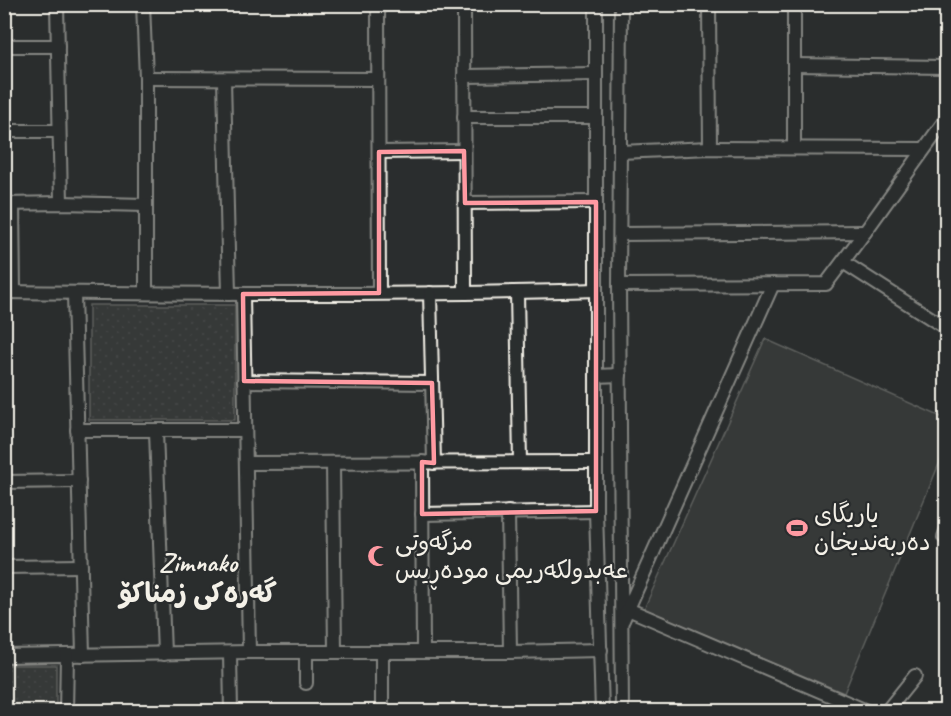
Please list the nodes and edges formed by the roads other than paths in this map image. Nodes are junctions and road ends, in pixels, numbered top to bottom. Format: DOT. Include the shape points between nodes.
graph roads {
  1 [pos="57,4"];
  2 [pos="143,4"];
  3 [pos="378,4"];
  4 [pos="464,4"];
  5 [pos="596,4"];
  6 [pos="621,4"];
  7 [pos="709,4"];
  8 [pos="794,4"];
  9 [pos="4,46"];
  10 [pos="58,46"];
  11 [pos="794,65"];
  12 [pos="946,67"];
  13 [pos="596,74"];
  14 [pos="464,76"];
  15 [pos="146,78"];
  16 [pos="224,79"];
  17 [pos="378,79"];
  18 [pos="464,117"];
  19 [pos="596,117"];
  20 [pos="946,119"];
  21 [pos="4,130"];
  22 [pos="59,131"];
  23 [pos="710,148"];
  24 [pos="794,148"];
  25 [pos="924,149"];
  26 [pos="465,151"];
  27 [pos="379,152"];
  28 [pos="620,152"];
  29 [pos="596,202"];
  30 [pos="61,203"];
  31 [pos="465,203"];
  32 [pos="9,204"];
  33 [pos="146,205"];
  34 [pos="865,232"];
  35 [pos="620,234"];
  36 [pos="843,262"];
  37 [pos="773,284"];
  38 [pos="619,285"];
  39 [pos="596,290"];
  40 [pos="9,292"];
  41 [pos="465,292"];
  42 [pos="517,292"];
  43 [pos="74,293"];
  44 [pos="146,293"];
  45 [pos="379,293"];
  46 [pos="430,293"];
  47 [pos="230,294"];
  48 [pos="243,294"];
  49 [pos="946,328"];
  50 [pos="620,375"];
  51 [pos="596,376"];
  52 [pos="244,381"];
  53 [pos="432,383"];
  54 [pos="77,430"];
  55 [pos="245,430"];
  56 [pos="156,431"];
  57 [pos="520,462"];
  58 [pos="596,462"];
  59 [pos="247,463"];
  60 [pos="333,463"];
  61 [pos="428,463"];
  62 [pos="79,481"];
  63 [pos="4,482"];
  64 [pos="596,511"];
  65 [pos="508,512"];
  66 [pos="422,514"];
  67 [pos="81,566"];
  68 [pos="4,567"];
  69 [pos="625,608"];
  70 [pos="601,650"];
  71 [pos="249,652"];
  72 [pos="306,652"];
  73 [pos="335,652"];
  74 [pos="382,652"];
  75 [pos="423,652"];
  76 [pos="510,652"];
  77 [pos="230,653"];
  78 [pos="164,654"];
  79 [pos="68,655"];
  80 [pos="82,655"];
  81 [pos="4,656"];
  82 [pos="915,676"];
  83 [pos="306,683"];
  84 [pos="66,711"];
  85 [pos="231,711"];
  86 [pos="382,711"];
  87 [pos="602,711"];
  88 [pos="622,711"];
  89 [pos="869,711"];
  90 [pos="887,711"];
  1 -- 10 [label="street"];
  2 -- 15 [label="street"];
  3 -- 17 [label="street"];
  4 -- 14 [label="street"];
  5 -- 13 [label="street"];
  6 -- 28 [label="street"];
  7 -- 23 [label="street"];
  8 -- 11 [label="street"];
  9 -- 10 [label="street"];
  10 -- 22 [label="street"];
  11 -- 12 [label="street"];
  11 -- 24 [label="street"];
  13 -- 14 [label="street"];
  13 -- 19 [label="street"];
  14 -- 18 [label="street"];
  15 -- 16 [label="street"];
  15 -- 33 [label="street"];
  16 -- 17 [label="street"];
  16 -- 47 [label="street"];
  17 -- 27 [label="street"];
  18 -- 19 [label="street"];
  18 -- 26 [label="street"];
  19 -- 29 [label="street"];
  20 -- 25 [label="street"];
  21 -- 22 [label="street"];
  22 -- 30 [label="street"];
  23 -- 24 [label="street"];
  23 -- 28 [label="street"];
  24 -- 25 [label="street"];
  25 -- 34 [label="street"];
  26 -- 27 [label="street"];
  26 -- 31 [label="street"];
  27 -- 45 [label="street"];
  28 -- 35 [label="street"];
  29 -- 31 [label="street"];
  29 -- 39 [label="street"];
  30 -- 32 [label="street"];
  30 -- 33 [label="street"];
  31 -- 41 [label="street"];
  32 -- 40 [label="street"];
  33 -- 44 [label="street"];
  34 -- 35 [label="street"];
  34 -- 36 [label="street"];
  35 -- 38 [label="street"];
  36 -- 37 [label="street" via="826,284"];
  36 -- 49 [label="street"];
  37 -- 38 [label="street"];
  37 -- 69 [label="street"];
  38 -- 50 [label="street"];
  39 -- 42 [label="street"];
  39 -- 51 [label="street"];
  40 -- 43 [label="street"];
  41 -- 42 [label="street"];
  41 -- 46 [label="street"];
  42 -- 57 [label="street"];
  43 -- 44 [label="street"];
  43 -- 54 [label="street"];
  44 -- 47 [label="street"];
  45 -- 46 [label="street"];
  45 -- 48 [label="street"];
  46 -- 53 [label="street"];
  47 -- 48 [label="street"];
  48 -- 52 [label="street"];
  50 -- 51 [label="street"];
  50 -- 69 [label="street"];
  51 -- 58 [label="street"];
  52 -- 53 [label="street"];
  52 -- 55 [label="street"];
  53 -- 61 [label="street"];
  54 -- 56 [label="street"];
  54 -- 62 [label="street"];
  55 -- 56 [label="street"];
  55 -- 59 [label="street"];
  56 -- 78 [label="street"];
  57 -- 58 [label="street"];
  57 -- 61 [label="street"];
  58 -- 64 [label="street"];
  59 -- 60 [label="street"];
  59 -- 71 [label="street"];
  60 -- 61 [label="street"];
  60 -- 73 [label="street"];
  61 -- 66 [label="street"];
  62 -- 63 [label="street"];
  62 -- 67 [label="street"];
  64 -- 65 [label="street"];
  64 -- 70 [label="street"];
  65 -- 66 [label="street"];
  65 -- 76 [label="street"];
  66 -- 75 [label="street"];
  67 -- 68 [label="street"];
  67 -- 80 [label="street"];
  69 -- 88 [label="street"];
  69 -- 89 [label="street"];
  70 -- 76 [label="street"];
  70 -- 87 [label="street"];
  71 -- 72 [label="street"];
  71 -- 77 [label="street"];
  72 -- 73 [label="street"];
  72 -- 83 [label="street"];
  73 -- 74 [label="street"];
  74 -- 75 [label="street"];
  74 -- 86 [label="street"];
  75 -- 76 [label="street"];
  77 -- 78 [label="street"];
  77 -- 85 [label="street"];
  78 -- 80 [label="street"];
  79 -- 80 [label="street"];
  79 -- 81 [label="street"];
  79 -- 84 [label="street"];
  82 -- 90 [label="street"];
}
